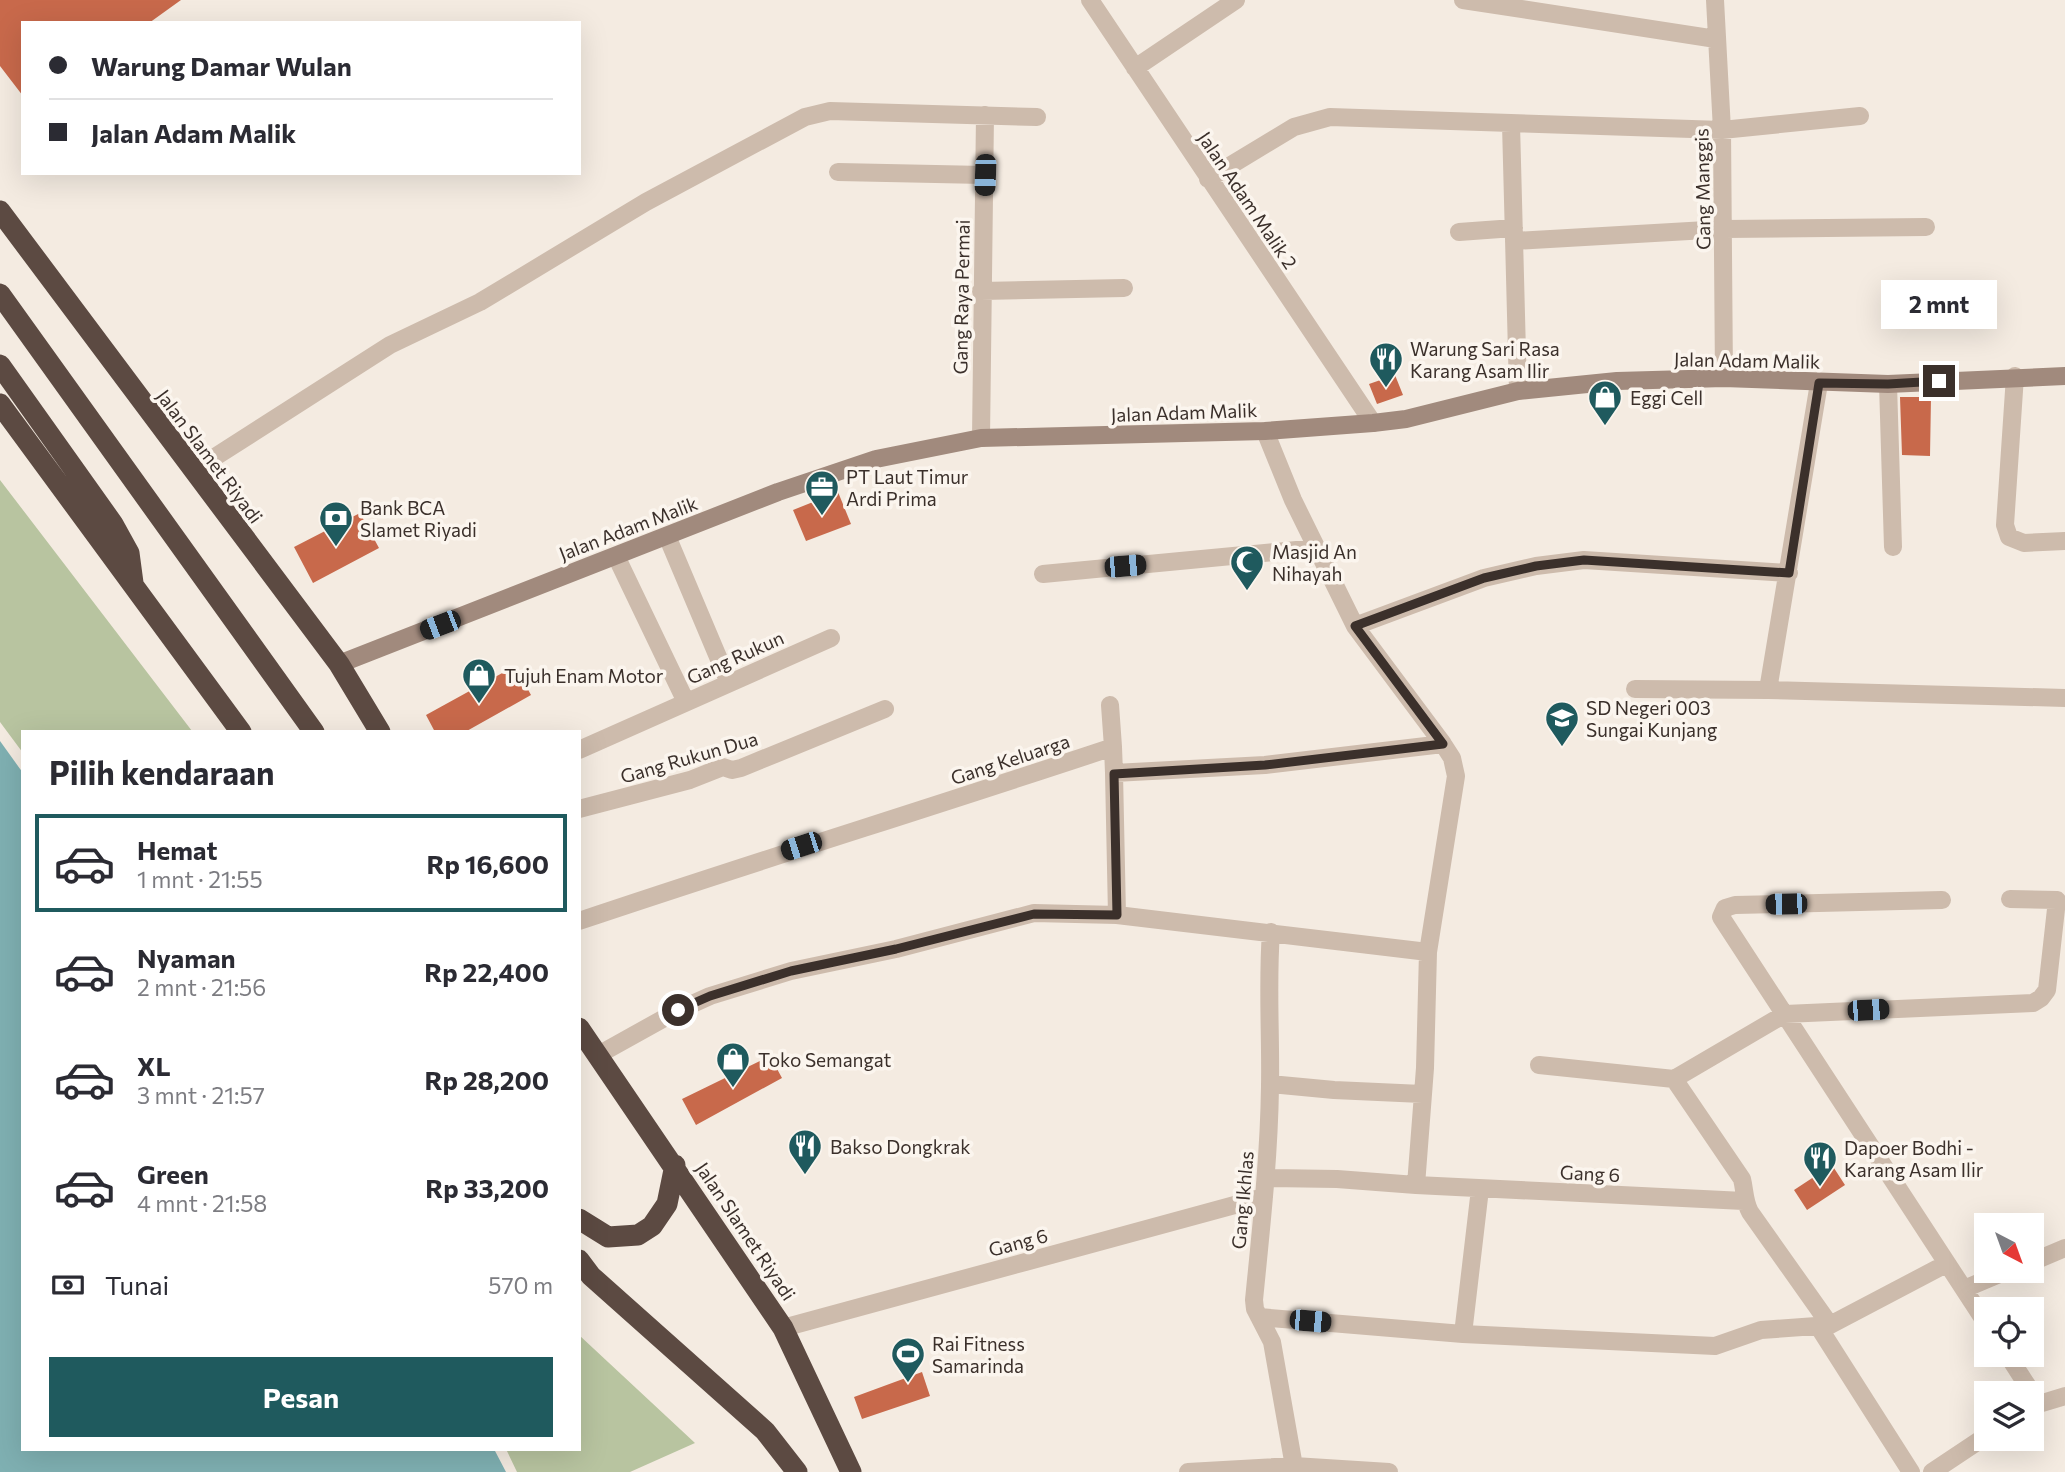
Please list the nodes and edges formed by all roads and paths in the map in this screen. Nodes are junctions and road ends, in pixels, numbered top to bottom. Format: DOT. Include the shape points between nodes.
graph roads {
  1 [pos="1090,0"];
  2 [pos="1236,0"];
  3 [pos="1463,0"];
  4 [pos="1715,0"];
  5 [pos="1716,39"];
  6 [pos="1135,68"];
  7 [pos="985,115"];
  8 [pos="1860,116"];
  9 [pos="1037,117"];
  10 [pos="1511,124"];
  11 [pos="1722,130"];
  12 [pos="838,172"];
  13 [pos="985,175"];
  14 [pos="1208,180"];
  15 [pos="2,217"];
  16 [pos="1926,227"];
  17 [pos="1724,229"];
  18 [pos="1459,232"];
  19 [pos="1514,234"];
  20 [pos="1124,288"];
  21 [pos="981,291"];
  22 [pos="0,294"];
  23 [pos="0,365"];
  24 [pos="2015,376"];
  25 [pos="2065,376"];
  26 [pos="1724,378"];
  27 [pos="1819,383"];
  28 [pos="1888,384"];
  29 [pos="1518,391"];
  30 [pos="0,404"];
  31 [pos="1373,423"];
  32 [pos="1265,430"];
  33 [pos="981,438"];
  34 [pos="193,471"];
  35 [pos="667,536"];
  36 [pos="2065,541"];
  37 [pos="1892,547"];
  38 [pos="1317,548"];
  39 [pos="616,556"];
  40 [pos="1789,573"];
  41 [pos="1043,574"];
  42 [pos="133,585"];
  43 [pos="1355,626"];
  44 [pos="831,638"];
  45 [pos="339,664"];
  46 [pos="729,683"];
  47 [pos="1634,689"];
  48 [pos="1768,690"];
  49 [pos="2065,698"];
  50 [pos="686,702"];
  51 [pos="1110,705"];
  52 [pos="885,709"];
  53 [pos="240,730"];
  54 [pos="313,730"];
  55 [pos="379,730"];
  56 [pos="1443,744"];
  57 [pos="1113,747"];
  58 [pos="581,749"];
  59 [pos="1114,774"];
  60 [pos="581,808"];
  61 [pos="2010,899"];
  62 [pos="1942,900"];
  63 [pos="1117,915"];
  64 [pos="581,920"];
  65 [pos="1271,932"];
  66 [pos="1428,952"];
  67 [pos="2059,955"];
  68 [pos="1785,1014"];
  69 [pos="581,1031"];
  70 [pos="598,1055"];
  71 [pos="1539,1065"];
  72 [pos="1674,1079"];
  73 [pos="1270,1084"];
  74 [pos="1422,1094"];
  75 [pos="675,1165"];
  76 [pos="1266,1178"];
  77 [pos="1416,1185"];
  78 [pos="1480,1189"];
  79 [pos="1264,1197"];
  80 [pos="1744,1201"];
  81 [pos="581,1220"];
  82 [pos="2065,1248"];
  83 [pos="2044,1257"];
  84 [pos="581,1263"];
  85 [pos="1946,1264"];
  86 [pos="1978,1283"];
  87 [pos="1964,1289"];
  88 [pos="1974,1304"];
  89 [pos="1259,1317"];
  90 [pos="1824,1325"];
  91 [pos="783,1328"];
  92 [pos="1463,1334"];
  93 [pos="2065,1396"];
  94 [pos="2044,1404"];
  95 [pos="1974,1444"];
  96 [pos="1294,1469"];
  97 [pos="797,1472"];
  98 [pos="851,1472"];
  99 [pos="1188,1472"];
  100 [pos="1388,1472"];
  101 [pos="1911,1472"];
  102 [pos="1932,1472"];
  1 -- 6 [label="street, Jalan Adam Malik 2"];
  2 -- 6 [label="street"];
  3 -- 5 [label="street"];
  4 -- 5 [label="street, Gang Manggis"];
  5 -- 11 [label="street, Gang Manggis"];
  6 -- 14 [label="street, Jalan Adam Malik 2"];
  7 -- 9 [label="street"];
  7 -- 13 [label="street, Gang Raya Permai"];
  7 -- 34 [label="street" via="830,111 804,117 646,202 480,302 390,345"];
  8 -- 11 [label="street"];
  10 -- 11 [label="street"];
  10 -- 14 [label="street" via="1331,117 1294,127"];
  10 -- 19 [label="street"];
  11 -- 17 [label="street, Gang Manggis"];
  12 -- 13 [label="street"];
  13 -- 21 [label="street, Gang Raya Permai"];
  14 -- 31 [label="street, Jalan Adam Malik 2"];
  15 -- 34 [label="highway, Jalan Slamet Riyadi"];
  16 -- 17 [label="street"];
  17 -- 19 [label="street"];
  17 -- 26 [label="street, Gang Manggis"];
  18 -- 19 [label="street"];
  19 -- 29 [label="street"];
  20 -- 21 [label="street"];
  21 -- 33 [label="street, Gang Raya Permai"];
  22 -- 54 [label="highway"];
  23 -- 42 [label="highway" via="113,524 129,553"];
  24 -- 25 [label="street, Jalan Adam Malik"];
  24 -- 28 [label="street, Jalan Adam Malik"];
  24 -- 36 [label="street" via="2005,525 2009,537 2024,543"];
  26 -- 27 [label="street, Jalan Adam Malik"];
  26 -- 29 [label="street, Jalan Adam Malik" via="1617,381"];
  27 -- 28 [label="street, Jalan Adam Malik"];
  27 -- 40 [label="street"];
  28 -- 37 [label="street"];
  29 -- 31 [label="street, Jalan Adam Malik"];
  30 -- 42 [label="highway"];
  31 -- 32 [label="street, Jalan Adam Malik"];
  32 -- 33 [label="street, Jalan Adam Malik"];
  32 -- 38 [label="street"];
  33 -- 35 [label="street, Jalan Adam Malik" via="876,459"];
  34 -- 45 [label="highway, Jalan Slamet Riyadi"];
  35 -- 39 [label="street, Jalan Adam Malik"];
  35 -- 46 [label="street"];
  38 -- 41 [label="street"];
  38 -- 43 [label="street"];
  39 -- 45 [label="street, Jalan Adam Malik"];
  39 -- 50 [label="street"];
  40 -- 43 [label="street" via="1584,560 1484,578"];
  40 -- 48 [label="street"];
  42 -- 53 [label="highway"];
  43 -- 56 [label="street"];
  44 -- 46 [label="street, Gang Rukun"];
  45 -- 55 [label="highway, Jalan Slamet Riyadi"];
  46 -- 50 [label="street, Gang Rukun"];
  47 -- 48 [label="street"];
  48 -- 49 [label="street"];
  50 -- 58 [label="street, Gang Rukun"];
  51 -- 57 [label="street"];
  52 -- 60 [label="street, Gang Rukun Dua" via="741,768 723,767"];
  56 -- 59 [label="street" via="1265,765"];
  56 -- 66 [label="street" via="1456,776"];
  57 -- 59 [label="street"];
  57 -- 64 [label="street, Gang Keluarga"];
  59 -- 63 [label="street"];
  61 -- 67 [label="street" via="2057,900"];
  62 -- 68 [label="street" via="1725,908 1721,917"];
  63 -- 65 [label="street"];
  63 -- 70 [label="street" via="1034,914 791,971 710,996"];
  65 -- 66 [label="street"];
  65 -- 73 [label="street, Gang Ikhlas"];
  66 -- 74 [label="street"];
  67 -- 68 [label="street" via="2047,990 2033,1003"];
  68 -- 72 [label="street"];
  68 -- 85 [label="street"];
  69 -- 70 [label="highway, Jalan Slamet Riyadi"];
  70 -- 75 [label="highway, Jalan Slamet Riyadi"];
  71 -- 72 [label="street"];
  72 -- 80 [label="street" via="1742,1179"];
  73 -- 74 [label="street"];
  73 -- 76 [label="street, Gang Ikhlas"];
  74 -- 77 [label="street"];
  75 -- 81 [label="highway" via="667,1204 652,1226 638,1235 608,1237"];
  75 -- 91 [label="highway, Jalan Slamet Riyadi"];
  76 -- 77 [label="street, Gang 6"];
  76 -- 79 [label="street, Gang Ikhlas"];
  77 -- 78 [label="street, Gang 6"];
  78 -- 80 [label="street, Gang 6"];
  78 -- 92 [label="street"];
  79 -- 89 [label="street, Gang Ikhlas" via="1254,1300"];
  79 -- 91 [label="street, Gang 6"];
  80 -- 90 [label="street"];
  82 -- 83 [label="street"];
  84 -- 97 [label="highway" via="765,1432"];
  85 -- 87 [label="street"];
  85 -- 90 [label="street"];
  86 -- 87 [label="street"];
  87 -- 88 [label="street"];
  89 -- 92 [label="street"];
  89 -- 96 [label="street, Gang Ikhlas" via="1272,1342"];
  90 -- 92 [label="street" via="1761,1330 1715,1346"];
  90 -- 101 [label="street"];
  91 -- 98 [label="highway, Jalan Slamet Riyadi"];
  93 -- 94 [label="street"];
  95 -- 102 [label="street"];
  96 -- 99 [label="street"];
  96 -- 100 [label="street"];
}
